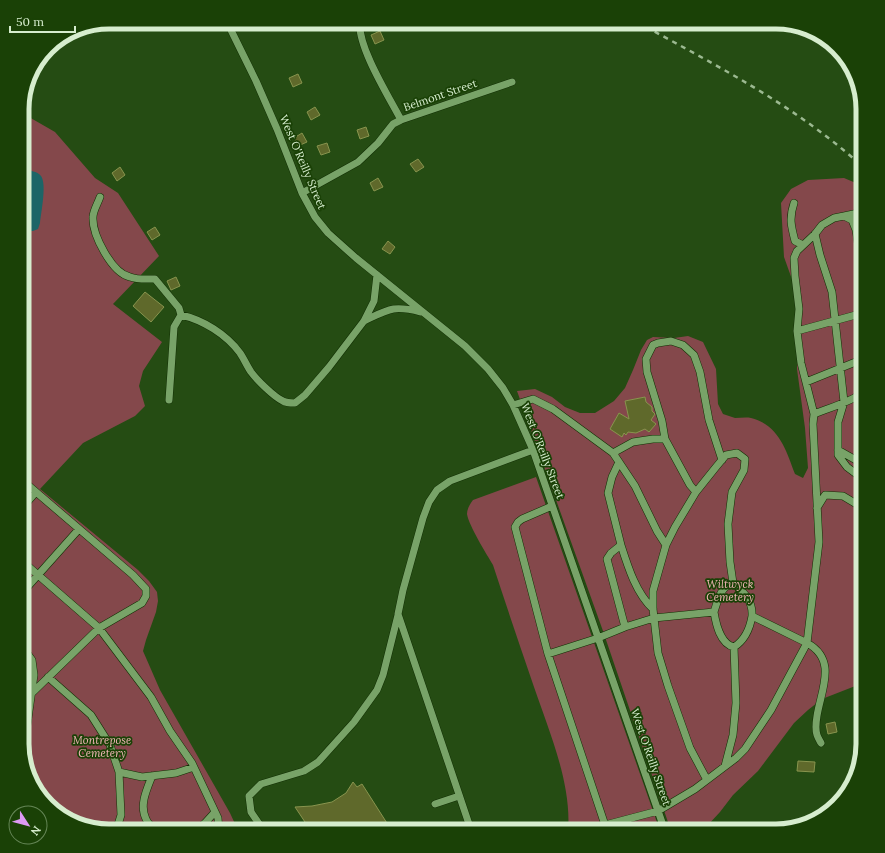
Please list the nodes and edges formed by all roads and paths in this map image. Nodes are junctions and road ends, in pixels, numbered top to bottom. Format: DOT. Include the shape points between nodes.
graph roads {
  1 [pos="230,29"];
  2 [pos="360,29"];
  3 [pos="512,82"];
  4 [pos="401,120"];
  5 [pos="302,193"];
  6 [pos="100,197"];
  7 [pos="794,203"];
  8 [pos="856,213"];
  9 [pos="844,216"];
  10 [pos="856,230"];
  11 [pos="815,234"];
  12 [pos="803,245"];
  13 [pos="377,275"];
  14 [pos="423,312"];
  15 [pos="181,315"];
  16 [pos="856,315"];
  17 [pos="836,320"];
  18 [pos="364,321"];
  19 [pos="797,331"];
  20 [pos="856,362"];
  21 [pos="841,368"];
  22 [pos="806,382"];
  23 [pos="856,397"];
  24 [pos="169,400"];
  25 [pos="844,402"];
  26 [pos="513,405"];
  27 [pos="814,414"];
  28 [pos="665,439"];
  29 [pos="533,450"];
  30 [pos="838,450"];
  31 [pos="613,453"];
  32 [pos="856,458"];
  33 [pos="722,460"];
  34 [pos="619,462"];
  35 [pos="856,474"];
  36 [pos="29,486"];
  37 [pos="36,492"];
  38 [pos="696,492"];
  39 [pos="29,500"];
  40 [pos="856,504"];
  41 [pos="552,506"];
  42 [pos="817,508"];
  43 [pos="79,528"];
  44 [pos="621,545"];
  45 [pos="666,545"];
  46 [pos="29,567"];
  47 [pos="38,575"];
  48 [pos="733,583"];
  49 [pos="29,585"];
  50 [pos="653,609"];
  51 [pos="714,612"];
  52 [pos="398,614"];
  53 [pos="752,616"];
  54 [pos="654,618"];
  55 [pos="625,627"];
  56 [pos="99,628"];
  57 [pos="598,638"];
  58 [pos="807,643"];
  59 [pos="734,647"];
  60 [pos="548,654"];
  61 [pos="29,656"];
  62 [pos="48,677"];
  63 [pos="32,693"];
  64 [pos="29,712"];
  65 [pos="821,744"];
  66 [pos="725,766"];
  67 [pos="194,767"];
  68 [pos="119,772"];
  69 [pos="152,776"];
  70 [pos="707,780"];
  71 [pos="459,796"];
  72 [pos="435,804"];
  73 [pos="658,811"];
  74 [pos="214,812"];
  75 [pos="118,824"];
  76 [pos="151,824"];
  77 [pos="204,824"];
  78 [pos="218,824"];
  79 [pos="259,824"];
  80 [pos="469,824"];
  81 [pos="605,824"];
  82 [pos="609,824"];
  83 [pos="663,824"];
  1 -- 5 [label="street, West O'Reilly Street" via="277,129"];
  2 -- 4 [label="street" via="360,37 367,54"];
  3 -- 4 [label="street, Belmont Street"];
  4 -- 5 [label="street, Belmont Street" via="393,124 358,162"];
  5 -- 13 [label="street, West O'Reilly Street" via="314,217 328,233"];
  6 -- 15 [label="street" via="93,216 94,226 111,263 131,278 155,279 180,308"];
  7 -- 12 [label="street" via="790,214 792,231 795,241"];
  8 -- 9 [label="street"];
  9 -- 10 [label="street" via="852,220"];
  9 -- 11 [label="street" via="822,225"];
  11 -- 12 [label="street"];
  11 -- 17 [label="street" via="832,292"];
  12 -- 19 [label="street" via="794,258 799,309"];
  13 -- 14 [label="street, West O'Reilly Street"];
  13 -- 18 [label="street" via="374,301"];
  14 -- 18 [label="street" via="406,308 390,309"];
  14 -- 26 [label="street, West O'Reilly Street" via="465,346 488,369 504,388"];
  15 -- 18 [label="street" via="213,328 240,352 251,372 273,394 283,402 295,403 330,367"];
  15 -- 24 [label="street" via="174,327"];
  16 -- 17 [label="street"];
  17 -- 19 [label="street"];
  17 -- 21 [label="street"];
  19 -- 22 [label="street"];
  20 -- 21 [label="street"];
  21 -- 22 [label="street"];
  21 -- 25 [label="street"];
  22 -- 27 [label="street"];
  23 -- 25 [label="street"];
  25 -- 27 [label="street"];
  25 -- 30 [label="street" via="838,422"];
  26 -- 29 [label="street, West O'Reilly Street"];
  26 -- 31 [label="street" via="532,399 553,409"];
  27 -- 42 [label="street"];
  28 -- 31 [label="street" via="633,442"];
  28 -- 33 [label="street" via="647,372 646,359 658,342 671,341 683,345 694,355 700,372 709,420"];
  28 -- 38 [label="street"];
  29 -- 41 [label="street, West O'Reilly Street"];
  29 -- 52 [label="street" via="450,481 437,490 423,518"];
  30 -- 32 [label="street"];
  30 -- 35 [label="street" via="838,455 847,467"];
  31 -- 34 [label="street"];
  33 -- 38 [label="street"];
  33 -- 48 [label="street" via="726,455 737,454 745,459 744,470 732,492 728,524"];
  34 -- 44 [label="street" via="608,494"];
  34 -- 45 [label="street" via="635,486"];
  36 -- 37 [label="street"];
  37 -- 39 [label="street"];
  37 -- 43 [label="street"];
  38 -- 45 [label="street"];
  40 -- 42 [label="street" via="843,496 825,495"];
  41 -- 57 [label="street, West O'Reilly Street"];
  41 -- 60 [label="street" via="522,519 516,527"];
  42 -- 58 [label="street" via="819,542"];
  43 -- 47 [label="street"];
  43 -- 56 [label="street" via="146,589 142,603"];
  44 -- 50 [label="street" via="641,594"];
  44 -- 55 [label="street" via="607,559"];
  45 -- 50 [label="street" via="653,591"];
  46 -- 47 [label="street"];
  47 -- 49 [label="street"];
  47 -- 56 [label="street"];
  48 -- 51 [label="street" via="722,590"];
  48 -- 53 [label="street" via="749,599 753,609"];
  50 -- 54 [label="street"];
  51 -- 54 [label="street"];
  51 -- 59 [label="street" via="716,625 722,637"];
  52 -- 71 [label="street"];
  52 -- 79 [label="street" via="377,690 354,722 318,762 304,771 261,784 249,796 251,812"];
  53 -- 58 [label="street"];
  53 -- 59 [label="street" via="746,634"];
  54 -- 55 [label="street"];
  54 -- 70 [label="street" via="658,653 668,686 690,748"];
  55 -- 57 [label="street"];
  56 -- 62 [label="street"];
  56 -- 67 [label="street" via="151,697"];
  57 -- 60 [label="street"];
  57 -- 73 [label="street, West O'Reilly Street"];
  58 -- 65 [label="street" via="816,647 824,659 826,672 816,726"];
  58 -- 66 [label="street" via="771,710 745,749"];
  59 -- 66 [label="street" via="736,703"];
  60 -- 81 [label="street"];
  61 -- 63 [label="street" via="34,675"];
  62 -- 63 [label="street"];
  62 -- 68 [label="street" via="91,715 110,745"];
  63 -- 64 [label="street"];
  66 -- 70 [label="street"];
  67 -- 69 [label="street" via="176,773"];
  67 -- 74 [label="street"];
  68 -- 69 [label="street" via="142,777"];
  68 -- 75 [label="street" via="121,815"];
  69 -- 76 [label="street" via="145,793 144,808 146,819"];
  70 -- 73 [label="street"];
  71 -- 72 [label="street"];
  71 -- 80 [label="street"];
  73 -- 82 [label="street"];
  73 -- 83 [label="street, West O'Reilly Street"];
  74 -- 77 [label="street"];
  74 -- 78 [label="street"];
}
